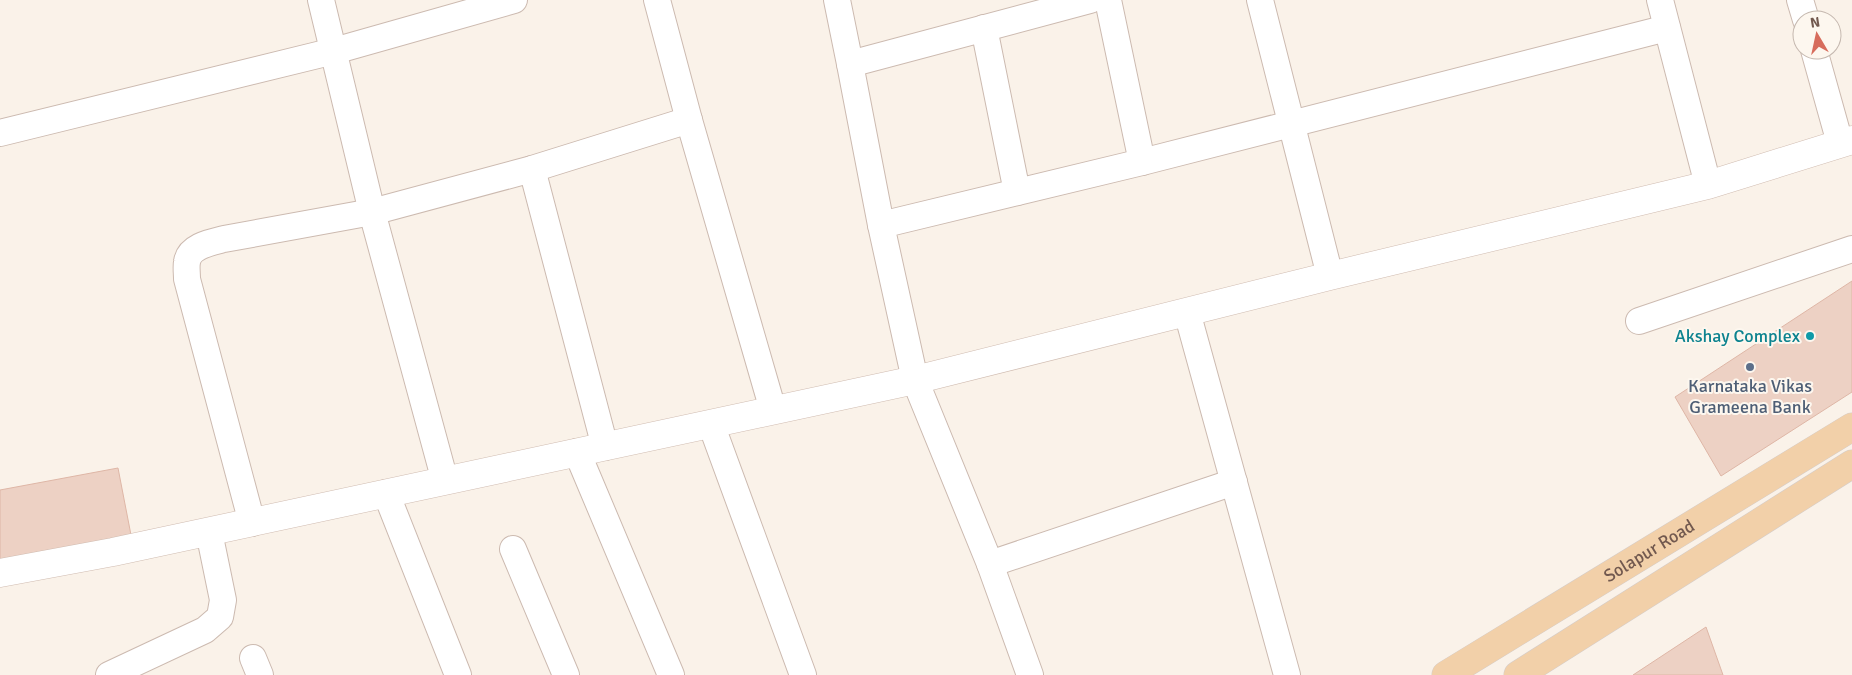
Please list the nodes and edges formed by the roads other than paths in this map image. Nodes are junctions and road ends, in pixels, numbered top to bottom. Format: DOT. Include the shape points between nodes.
graph roads {
  1 [pos="321,0"];
  2 [pos="514,0"];
  3 [pos="656,0"];
  4 [pos="837,0"];
  5 [pos="1090,0"];
  6 [pos="1108,0"];
  7 [pos="1260,0"];
  8 [pos="1660,0"];
  9 [pos="984,28"];
  10 [pos="1667,28"];
  11 [pos="334,51"];
  12 [pos="1818,60"];
  13 [pos="850,64"];
  14 [pos="689,120"];
  15 [pos="1290,125"];
  16 [pos="0,133"];
  17 [pos="1846,141"];
  18 [pos="1142,162"];
  19 [pos="532,169"];
  20 [pos="1708,185"];
  21 [pos="1018,192"];
  22 [pos="372,212"];
  23 [pos="881,225"];
  24 [pos="1852,249"];
  25 [pos="1330,276"];
  26 [pos="1187,312"];
  27 [pos="1639,321"];
  28 [pos="915,380"];
  29 [pos="773,410"];
  30 [pos="712,424"];
  31 [pos="1852,427"];
  32 [pos="605,446"];
  33 [pos="577,452"];
  34 [pos="1852,464"];
  35 [pos="445,481"];
  36 [pos="1234,482"];
  37 [pos="386,493"];
  38 [pos="252,523"];
  39 [pos="209,532"];
  40 [pos="513,549"];
  41 [pos="990,564"];
  42 [pos="0,573"];
  43 [pos="109,675"];
  44 [pos="458,675"];
  45 [pos="566,675"];
  46 [pos="671,675"];
  47 [pos="803,675"];
  48 [pos="1030,675"];
  49 [pos="1287,675"];
  50 [pos="1446,675"];
  51 [pos="1518,675"];
  1 -- 11 [label="street"];
  2 -- 11 [label="street"];
  3 -- 14 [label="street"];
  4 -- 13 [label="street"];
  5 -- 9 [label="street"];
  6 -- 18 [label="street"];
  7 -- 15 [label="street"];
  8 -- 10 [label="street"];
  9 -- 13 [label="street"];
  9 -- 21 [label="street"];
  10 -- 15 [label="street"];
  10 -- 20 [label="street"];
  11 -- 16 [label="street"];
  11 -- 22 [label="street"];
  12 -- 17 [label="street"];
  13 -- 23 [label="street"];
  14 -- 19 [label="street"];
  14 -- 29 [label="street"];
  15 -- 18 [label="street"];
  15 -- 25 [label="street"];
  17 -- 20 [label="street"];
  18 -- 21 [label="street"];
  19 -- 22 [label="street"];
  19 -- 32 [label="street"];
  20 -- 25 [label="street"];
  21 -- 23 [label="street"];
  22 -- 35 [label="street"];
  22 -- 38 [label="street" via="224,239 194,250 187,260 187,279"];
  23 -- 28 [label="street"];
  24 -- 27 [label="street"];
  25 -- 26 [label="street"];
  26 -- 28 [label="street"];
  26 -- 36 [label="street"];
  28 -- 29 [label="street"];
  28 -- 41 [label="street"];
  29 -- 30 [label="street"];
  30 -- 32 [label="street"];
  30 -- 47 [label="street"];
  31 -- 50 [label="main road, Solapur Road"];
  32 -- 33 [label="street"];
  33 -- 35 [label="street"];
  33 -- 46 [label="street"];
  34 -- 51 [label="main road"];
  35 -- 37 [label="street"];
  36 -- 41 [label="street"];
  36 -- 49 [label="street"];
  37 -- 38 [label="street"];
  37 -- 44 [label="street"];
  38 -- 39 [label="street"];
  39 -- 42 [label="street"];
  39 -- 43 [label="street" via="223,600 220,617 205,630"];
  40 -- 45 [label="street"];
  41 -- 48 [label="street"];
}
